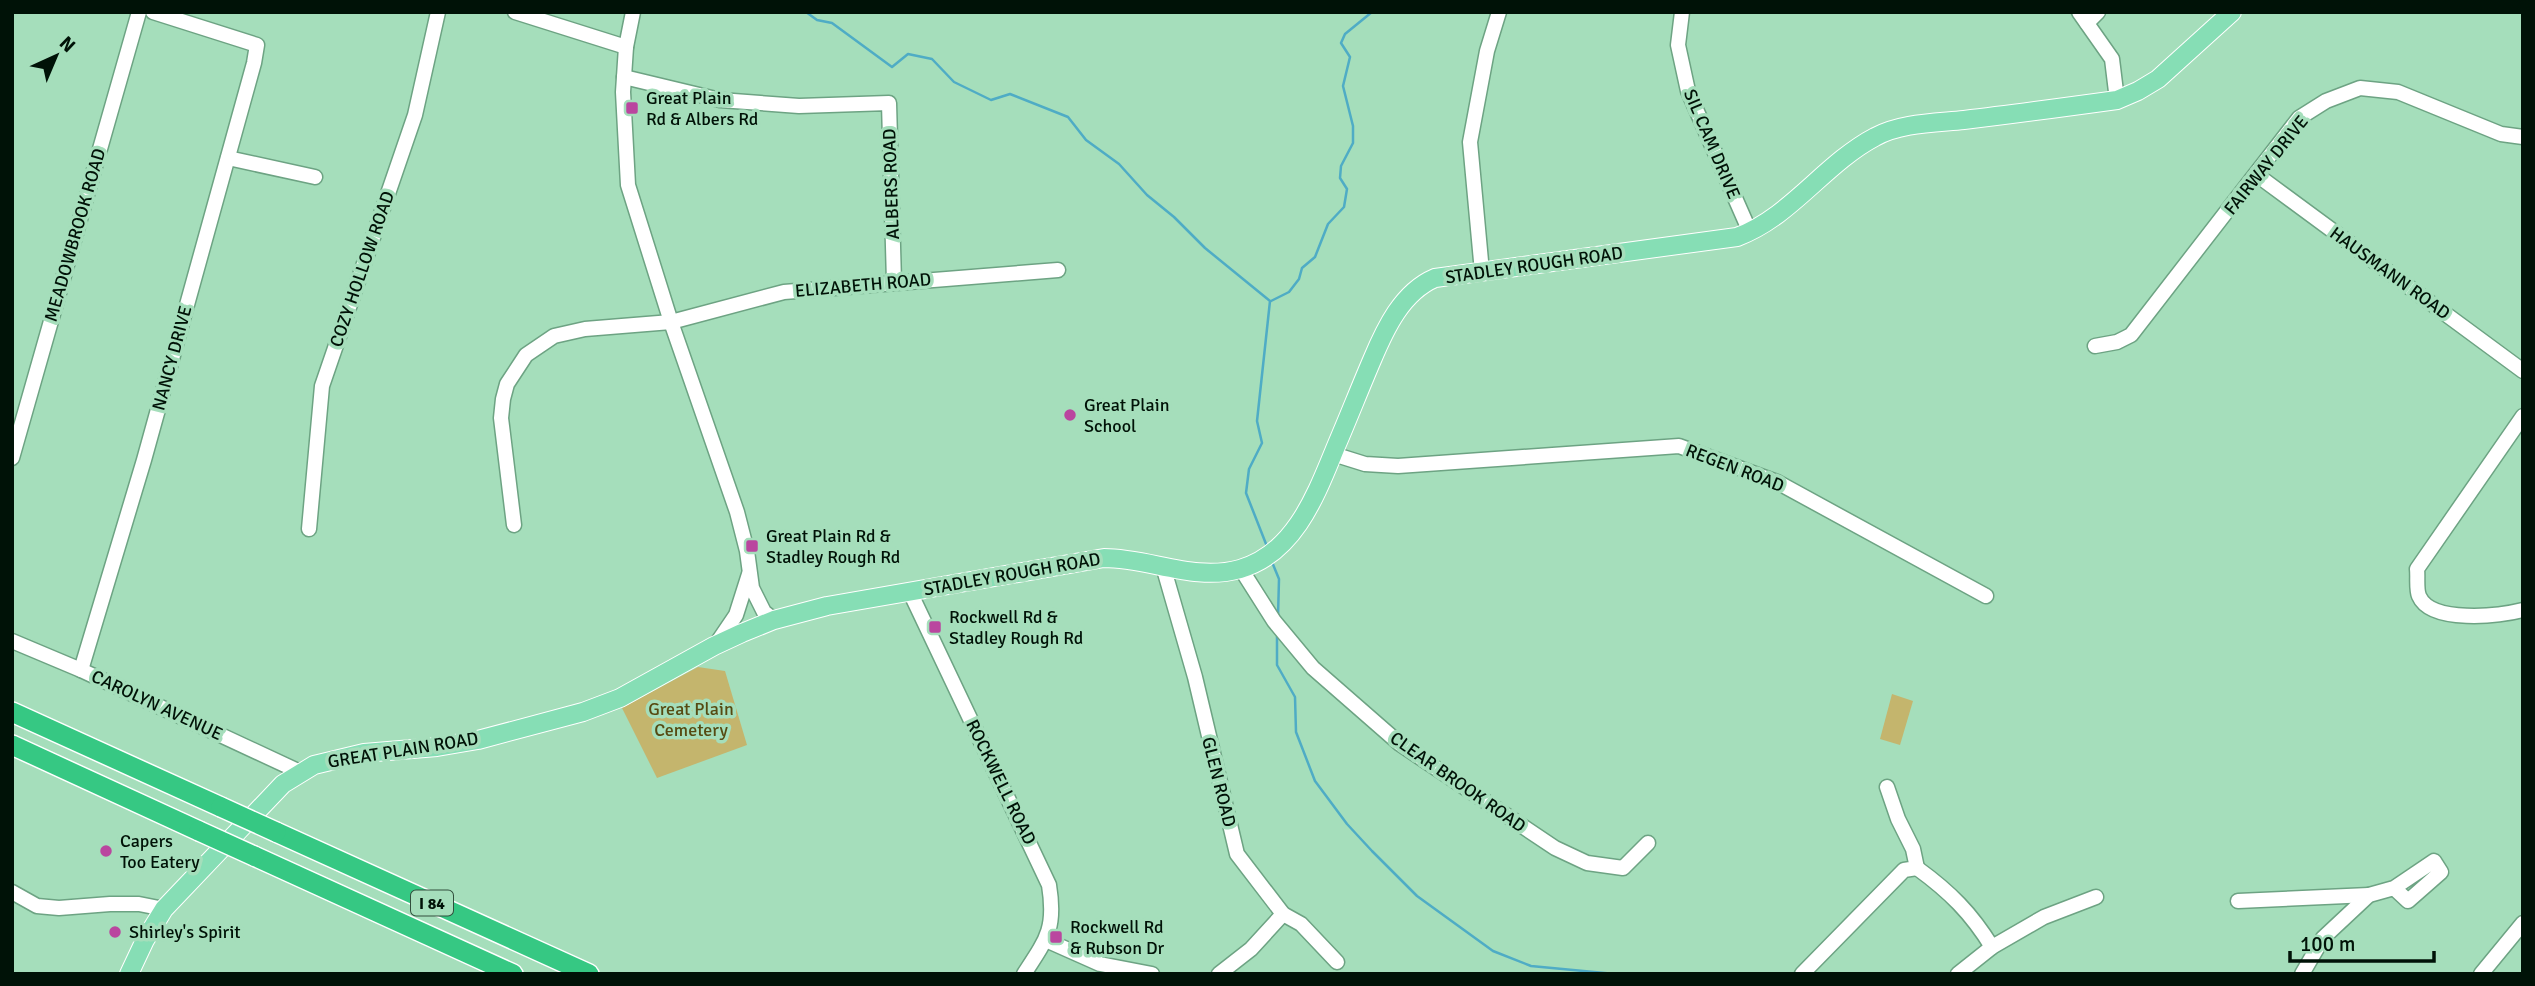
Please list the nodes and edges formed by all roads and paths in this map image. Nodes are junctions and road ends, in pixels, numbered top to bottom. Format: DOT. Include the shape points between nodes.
graph roads {
  1 [pos="139,12"];
  2 [pos="153,12"];
  3 [pos="439,12"];
  4 [pos="515,12"];
  5 [pos="633,12"];
  6 [pos="1499,12"];
  7 [pos="1682,12"];
  8 [pos="2098,12"];
  9 [pos="2232,12"];
  10 [pos="2083,18"];
  11 [pos="626,47"];
  12 [pos="624,77"];
  13 [pos="2118,100"];
  14 [pos="2523,137"];
  15 [pos="228,158"];
  16 [pos="2257,175"];
  17 [pos="315,177"];
  18 [pos="1750,232"];
  19 [pos="1058,270"];
  20 [pos="1482,272"];
  21 [pos="894,282"];
  22 [pos="671,322"];
  23 [pos="2095,346"];
  24 [pos="2523,371"];
  25 [pos="2523,415"];
  26 [pos="1333,454"];
  27 [pos="12,458"];
  28 [pos="514,524"];
  29 [pos="309,529"];
  30 [pos="1163,566"];
  31 [pos="1241,569"];
  32 [pos="749,573"];
  33 [pos="910,592"];
  34 [pos="1986,596"];
  35 [pos="2523,610"];
  36 [pos="774,620"];
  37 [pos="12,641"];
  38 [pos="714,646"];
  39 [pos="81,670"];
  40 [pos="12,712"];
  41 [pos="12,746"];
  42 [pos="300,772"];
  43 [pos="1887,787"];
  44 [pos="1648,843"];
  45 [pos="1917,868"];
  46 [pos="2394,888"];
  47 [pos="12,892"];
  48 [pos="2369,895"];
  49 [pos="2096,897"];
  50 [pos="2238,901"];
  51 [pos="163,909"];
  52 [pos="1283,914"];
  53 [pos="2523,923"];
  54 [pos="1046,940"];
  55 [pos="1992,947"];
  56 [pos="1337,962"];
  57 [pos="130,974"];
  58 [pos="513,974"];
  59 [pos="589,974"];
  60 [pos="1024,974"];
  61 [pos="1153,974"];
  62 [pos="1219,974"];
  63 [pos="1802,974"];
  64 [pos="1958,974"];
  65 [pos="2302,974"];
  66 [pos="2481,974"];
  1 -- 27 [label="street, MEADOWBROOK ROAD"];
  2 -- 15 [label="street, NANCY DRIVE" via="257,45"];
  3 -- 29 [label="street, COZY HOLLOW ROAD" via="415,115 322,386"];
  4 -- 11 [label="street"];
  5 -- 11 [label="street, GREAT PLAIN ROAD"];
  6 -- 20 [label="street" via="1471,142"];
  7 -- 18 [label="street, SIL CAM DRIVE" via="1678,45 1688,91"];
  8 -- 10 [label="street"];
  9 -- 13 [label="main road, STADLEY ROUGH ROAD" via="2158,79"];
  10 -- 13 [label="street" via="2112,59"];
  11 -- 12 [label="street, GREAT PLAIN ROAD"];
  12 -- 21 [label="street, ALBERS ROAD" via="720,100 799,106 889,103"];
  12 -- 22 [label="street, GREAT PLAIN ROAD" via="628,185"];
  13 -- 18 [label="main road, STADLEY ROUGH ROAD" via="1888,131 1859,146"];
  14 -- 16 [label="street, FAIRWAY DRIVE" via="2501,134 2398,92 2360,88 2299,118"];
  15 -- 17 [label="street"];
  15 -- 39 [label="street, NANCY DRIVE"];
  16 -- 23 [label="street, FAIRWAY DRIVE" via="2131,335"];
  16 -- 24 [label="street, HAUSMANN ROAD"];
  18 -- 20 [label="main road, STADLEY ROUGH ROAD"];
  19 -- 21 [label="street, ELIZABETH ROAD"];
  20 -- 26 [label="main road, STADLEY ROUGH ROAD" via="1434,278 1405,300 1380,341"];
  21 -- 22 [label="street, ELIZABETH ROAD" via="784,292"];
  22 -- 28 [label="street, ELIZABETH ROAD" via="568,331 526,355 507,384 501,418"];
  22 -- 32 [label="street, GREAT PLAIN ROAD" via="737,512"];
  25 -- 35 [label="street" via="2417,569 2418,595 2427,607 2442,614 2505,615"];
  26 -- 31 [label="main road, STADLEY ROUGH ROAD" via="1292,533 1270,554"];
  26 -- 34 [label="street, REGEN ROAD" via="1365,464 1398,466 1679,446 1777,482"];
  30 -- 31 [label="main road, STADLEY ROUGH ROAD" via="1209,574"];
  30 -- 33 [label="main road, STADLEY ROUGH ROAD" via="1104,558"];
  30 -- 52 [label="street, GLEN ROAD" via="1237,854"];
  31 -- 44 [label="street, CLEAR BROOK ROAD" via="1278,626 1313,668 1400,744 1555,848 1587,863 1623,868"];
  32 -- 36 [label="street, GREAT PLAIN ROAD" via="764,612"];
  32 -- 38 [label="street, GREAT PLAIN ROAD" via="736,615"];
  33 -- 36 [label="main road, STADLEY ROUGH ROAD"];
  33 -- 54 [label="street, ROCKWELL ROAD" via="1049,885 1052,918"];
  36 -- 38 [label="main road, GREAT PLAIN ROAD"];
  37 -- 39 [label="street, CAROLYN AVENUE"];
  38 -- 42 [label="main road, GREAT PLAIN ROAD" via="620,698 583,712 478,740 355,754"];
  39 -- 42 [label="street, CAROLYN AVENUE"];
  40 -- 59 [label="highway, I 84, bridge"];
  41 -- 58 [label="highway, I 84, bridge"];
  42 -- 51 [label="main road, GREAT PLAIN ROAD" via="269,798"];
  43 -- 45 [label="street"];
  45 -- 55 [label="street" via="1974,918"];
  45 -- 63 [label="street" via="1904,870"];
  46 -- 48 [label="street"];
  47 -- 51 [label="street" via="37,906 139,904"];
  48 -- 50 [label="street"];
  48 -- 65 [label="street" via="2323,939"];
  49 -- 55 [label="street" via="2044,917"];
  51 -- 57 [label="main road, GREAT PLAIN ROAD"];
  52 -- 56 [label="street, GLEN ROAD" via="1301,925"];
  52 -- 62 [label="street" via="1251,949"];
  53 -- 66 [label="street"];
  54 -- 60 [label="street, ROCKWELL ROAD"];
  54 -- 61 [label="street" via="1100,964"];
  55 -- 64 [label="street"];
}
